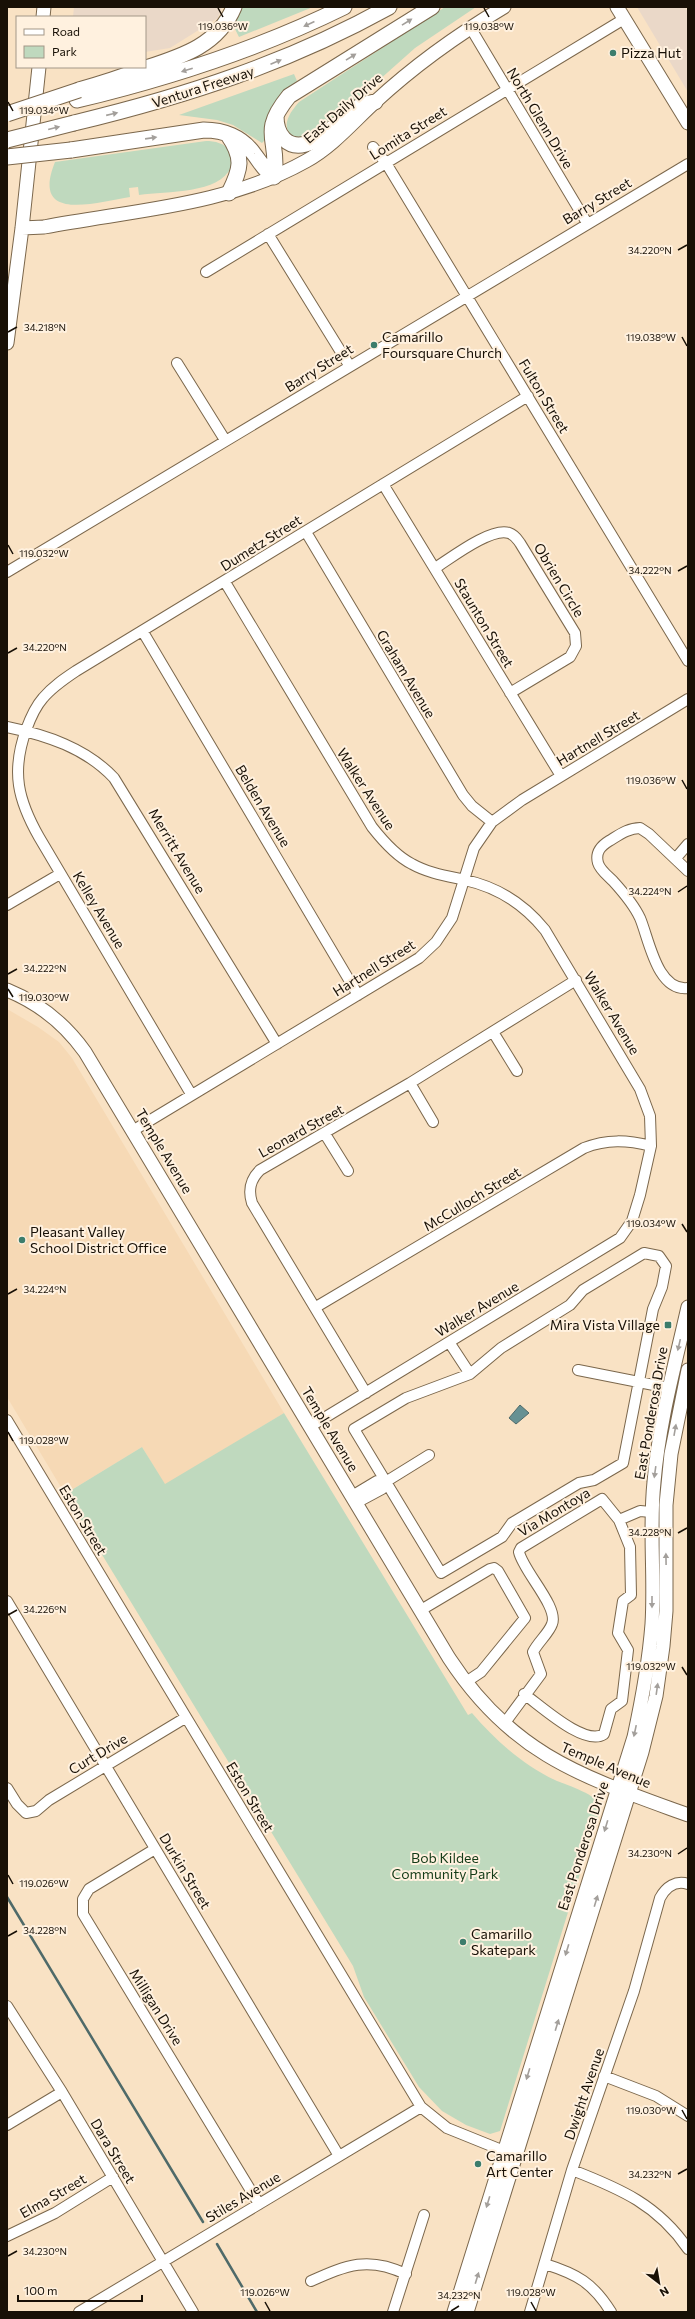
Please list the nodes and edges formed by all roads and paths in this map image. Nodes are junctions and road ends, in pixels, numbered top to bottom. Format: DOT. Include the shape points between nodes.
graph roads {
  1 [pos="234,7"];
  2 [pos="344,7"];
  3 [pos="389,7"];
  4 [pos="432,7"];
  5 [pos="504,7"];
  6 [pos="617,7"];
  7 [pos="624,19"];
  8 [pos="470,28"];
  9 [pos="40,68"];
  10 [pos="508,89"];
  11 [pos="78,95"];
  12 [pos="375,102"];
  13 [pos="277,112"];
  14 [pos="7,114"];
  15 [pos="7,118"];
  16 [pos="688,123"];
  17 [pos="228,134"];
  18 [pos="7,140"];
  19 [pos="373,147"];
  20 [pos="7,157"];
  21 [pos="386,163"];
  22 [pos="688,164"];
  23 [pos="274,177"];
  24 [pos="229,194"];
  25 [pos="587,223"];
  26 [pos="22,228"];
  27 [pos="268,234"];
  28 [pos="206,272"];
  29 [pos="468,294"];
  30 [pos="7,343"];
  31 [pos="177,363"];
  32 [pos="349,366"];
  33 [pos="528,396"];
  34 [pos="225,440"];
  35 [pos="383,484"];
  36 [pos="306,532"];
  37 [pos="435,568"];
  38 [pos="7,572"];
  39 [pos="225,582"];
  40 [pos="143,632"];
  41 [pos="688,660"];
  42 [pos="510,693"];
  43 [pos="688,699"];
  44 [pos="7,727"];
  45 [pos="26,731"];
  46 [pos="561,776"];
  47 [pos="492,822"];
  48 [pos="688,844"];
  49 [pos="676,858"];
  50 [pos="688,871"];
  51 [pos="60,874"];
  52 [pos="465,880"];
  53 [pos="7,905"];
  54 [pos="576,980"];
  55 [pos="688,988"];
  56 [pos="7,990"];
  57 [pos="358,995"];
  58 [pos="494,1032"];
  59 [pos="277,1044"];
  60 [pos="517,1071"];
  61 [pos="410,1083"];
  62 [pos="191,1094"];
  63 [pos="433,1122"];
  64 [pos="134,1130"];
  65 [pos="325,1134"];
  66 [pos="651,1146"];
  67 [pos="348,1171"];
  68 [pos="316,1307"];
  69 [pos="688,1307"];
  70 [pos="449,1342"];
  71 [pos="578,1370"];
  72 [pos="688,1370"];
  73 [pos="470,1374"];
  74 [pos="640,1382"];
  75 [pos="669,1388"];
  76 [pos="366,1393"];
  77 [pos="7,1420"];
  78 [pos="311,1426"];
  79 [pos="429,1455"];
  80 [pos="386,1481"];
  81 [pos="354,1499"];
  82 [pos="651,1512"];
  83 [pos="619,1520"];
  84 [pos="7,1601"];
  85 [pos="421,1610"];
  86 [pos="466,1682"];
  87 [pos="524,1694"];
  88 [pos="186,1718"];
  89 [pos="504,1724"];
  90 [pos="105,1766"];
  91 [pos="7,1788"];
  92 [pos="623,1792"];
  93 [pos="688,1815"];
  94 [pos="155,1849"];
  95 [pos="688,1884"];
  96 [pos="7,2006"];
  97 [pos="604,2076"];
  98 [pos="62,2092"];
  99 [pos="421,2107"];
  100 [pos="688,2116"];
  101 [pos="7,2125"];
  102 [pos="510,2153"];
  103 [pos="339,2156"];
  104 [pos="572,2170"];
  105 [pos="112,2177"];
  106 [pos="259,2204"];
  107 [pos="424,2215"];
  108 [pos="7,2236"];
  109 [pos="688,2249"];
  110 [pos="163,2261"];
  111 [pos="545,2264"];
  112 [pos="406,2274"];
  113 [pos="311,2281"];
  114 [pos="79,2312"];
  115 [pos="193,2312"];
  116 [pos="393,2312"];
  117 [pos="454,2312"];
  118 [pos="467,2312"];
  119 [pos="530,2312"];
  120 [pos="611,2312"];
  1 -- 11 [label="highway" via="227,23 197,49"];
  2 -- 11 [label="highway, Ventura Freeway, one-way" via="264,43 205,65"];
  18 -- 3 [label="highway, Ventura Freeway, one-way, bridge" via="149,105 258,70 332,37"];
  13 -- 4 [label="highway, one-way" via="289,96 306,84"];
  5 -- 8 [label="main road, East Daily Drive"];
  6 -- 7 [label="main road"];
  7 -- 10 [label="street, Lomita Street"];
  7 -- 16 [label="main road"];
  8 -- 10 [label="street, North Glenn Drive"];
  8 -- 12 [label="main road, East Daily Drive" via="437,50"];
  9 -- 26 [label="main road"];
  10 -- 21 [label="street, Lomita Street"];
  10 -- 25 [label="street, North Glenn Drive"];
  11 -- 14 [label="highway, bridge"];
  11 -- 15 [label="highway, Ventura Freeway"];
  12 -- 13 [label="highway" via="361,106 318,138 301,146 289,143 281,135 276,125"];
  12 -- 23 [label="main road, East Daily Drive" via="323,150"];
  13 -- 23 [label="highway" via="271,136 276,162"];
  20 -- 17 [label="highway, one-way, bridge" via="204,130 217,130"];
  17 -- 23 [label="highway" via="246,146 262,168"];
  17 -- 24 [label="highway" via="240,158 236,179"];
  19 -- 21 [label="street, Fulton Street"];
  21 -- 27 [label="street, Lomita Street"];
  21 -- 29 [label="street, Fulton Street"];
  22 -- 25 [label="street, Barry Street"];
  23 -- 24 [label="main road, East Daily Drive"];
  24 -- 26 [label="main road, East Daily Drive" via="44,227"];
  25 -- 29 [label="street, Barry Street"];
  26 -- 30 [label="main road"];
  27 -- 28 [label="street, Lomita Street"];
  27 -- 32 [label="street"];
  29 -- 32 [label="street, Barry Street"];
  29 -- 33 [label="street, Fulton Street"];
  31 -- 34 [label="street"];
  32 -- 34 [label="street, Barry Street"];
  33 -- 35 [label="street, Dumetz Street"];
  33 -- 41 [label="street, Fulton Street"];
  34 -- 38 [label="street, Barry Street"];
  35 -- 36 [label="street, Dumetz Street"];
  35 -- 37 [label="street, Staunton Street"];
  36 -- 39 [label="street, Dumetz Street"];
  36 -- 47 [label="street, Graham Avenue" via="463,795"];
  37 -- 42 [label="street, Staunton Street"];
  37 -- 42 [label="street, Obrien Circle" via="489,535 503,532 512,534 575,633 576,646 570,657"];
  39 -- 40 [label="street, Dumetz Street"];
  39 -- 52 [label="street, Walker Avenue" via="377,834 399,856 414,865"];
  40 -- 45 [label="street, Dumetz Street" via="52,688 40,702"];
  40 -- 57 [label="street, Belden Avenue"];
  42 -- 46 [label="street, Staunton Street"];
  43 -- 46 [label="street, Hartnell Street"];
  44 -- 45 [label="street, Merritt Avenue"];
  45 -- 51 [label="street, Kelley Avenue" via="18,765 20,793 30,822"];
  45 -- 59 [label="street, Merritt Avenue" via="81,752 97,762 114,778"];
  46 -- 47 [label="street, Hartnell Street"];
  47 -- 52 [label="street, Hartnell Street" via="474,848"];
  48 -- 49 [label="street"];
  49 -- 50 [label="street"];
  49 -- 55 [label="street" via="644,830 635,828 600,847 597,857 601,868 620,889 640,918 659,969 672,985"];
  51 -- 53 [label="street"];
  51 -- 62 [label="street, Kelley Avenue"];
  52 -- 54 [label="street, Walker Avenue" via="491,888 525,909 544,930"];
  52 -- 57 [label="street, Hartnell Street" via="452,918 436,942 419,958"];
  54 -- 58 [label="street, Leonard Street"];
  54 -- 66 [label="street, Walker Avenue" via="640,1089 650,1116"];
  56 -- 64 [label="main road, Temple Avenue" via="41,1008 73,1037 91,1060"];
  57 -- 59 [label="street, Hartnell Street"];
  58 -- 60 [label="street"];
  58 -- 61 [label="street, Leonard Street"];
  59 -- 62 [label="street, Hartnell Street"];
  61 -- 63 [label="street"];
  61 -- 65 [label="street, Leonard Street"];
  62 -- 64 [label="street, Hartnell Street"];
  64 -- 78 [label="main road, Temple Avenue"];
  65 -- 67 [label="street"];
  65 -- 68 [label="street, Leonard Street" via="260,1170 253,1178 250,1189 252,1203"];
  66 -- 68 [label="street, McCulloch Street" via="617,1140 584,1148"];
  66 -- 70 [label="street, Walker Avenue" via="632,1221 620,1238"];
  68 -- 76 [label="street, Leonard Street"];
  69 -- 75 [label="main road, East Ponderosa Drive, one-way"];
  70 -- 73 [label="street"];
  70 -- 76 [label="street, Walker Avenue"];
  71 -- 74 [label="street"];
  92 -- 72 [label="main road, East Ponderosa Drive, one-way" via="656,1696 666,1611 666,1505 671,1454"];
  73 -- 74 [label="street" via="501,1348 570,1305 583,1290 644,1253 652,1253 659,1256 666,1266 662,1287 653,1309"];
  73 -- 80 [label="street" via="406,1398 354,1429"];
  74 -- 75 [label="street"];
  74 -- 80 [label="street" via="623,1463 594,1480 579,1482 512,1523 502,1537 441,1573"];
  75 -- 82 [label="main road, East Ponderosa Drive, one-way"];
  76 -- 78 [label="street, Walker Avenue"];
  77 -- 88 [label="street, Eston Street"];
  78 -- 81 [label="main road, Temple Avenue"];
  79 -- 80 [label="street"];
  80 -- 81 [label="street" via="377,1481"];
  81 -- 85 [label="main road, Temple Avenue"];
  82 -- 83 [label="street" via="640,1511"];
  82 -- 92 [label="main road, East Ponderosa Drive, one-way" via="652,1623 645,1684"];
  83 -- 87 [label="street, Via Montoya" via="602,1499 518,1552 552,1610 553,1621 533,1652 541,1674"];
  83 -- 87 [label="street, Via Montoya" via="630,1547 631,1595 622,1601 618,1633 628,1650 622,1701 611,1709 604,1734 595,1738 578,1733"];
  84 -- 90 [label="street, Durkin Street"];
  85 -- 86 [label="main road, Temple Avenue"];
  85 -- 86 [label="street" via="490,1569 498,1571 525,1618 481,1672"];
  86 -- 89 [label="main road, Temple Avenue"];
  87 -- 89 [label="street, Via Montoya"];
  88 -- 90 [label="street, Curt Drive"];
  88 -- 99 [label="street, Eston Street"];
  89 -- 92 [label="main road, Temple Avenue" via="562,1766"];
  90 -- 91 [label="street, Curt Drive" via="49,1800 36,1812 26,1813"];
  90 -- 94 [label="street, Durkin Street"];
  92 -- 93 [label="main road, Temple Avenue"];
  92 -- 102 [label="main road, East Ponderosa Drive"];
  94 -- 103 [label="street, Durkin Street"];
  94 -- 106 [label="street, Milligan Drive" via="89,1890 83,1900 83,1914"];
  95 -- 97 [label="street, Dwight Avenue" via="679,1883 668,1888 660,1898 634,1992"];
  96 -- 98 [label="street, Dara Street"];
  97 -- 100 [label="street" via="656,2096"];
  97 -- 104 [label="street, Dwight Avenue"];
  98 -- 101 [label="street"];
  98 -- 105 [label="street, Dara Street"];
  99 -- 102 [label="street, Eston Street" via="447,2128"];
  99 -- 103 [label="street, Stiles Avenue"];
  102 -- 117 [label="main road, East Ponderosa Drive, one-way"];
  118 -- 102 [label="main road, East Ponderosa Drive, one-way"];
  103 -- 106 [label="street, Stiles Avenue"];
  104 -- 109 [label="street" via="606,2183 645,2204 664,2219"];
  104 -- 111 [label="street, Dwight Avenue"];
  105 -- 108 [label="street, Elma Street" via="55,2213"];
  105 -- 110 [label="street, Dara Street"];
  106 -- 110 [label="street, Stiles Avenue"];
  107 -- 112 [label="street"];
  110 -- 114 [label="street, Stiles Avenue"];
  110 -- 115 [label="street, Dara Street"];
  111 -- 119 [label="street, Dwight Avenue"];
  111 -- 120 [label="street" via="585,2280 595,2289"];
  112 -- 113 [label="street" via="390,2267 366,2264 342,2268"];
  112 -- 116 [label="street"];
}
